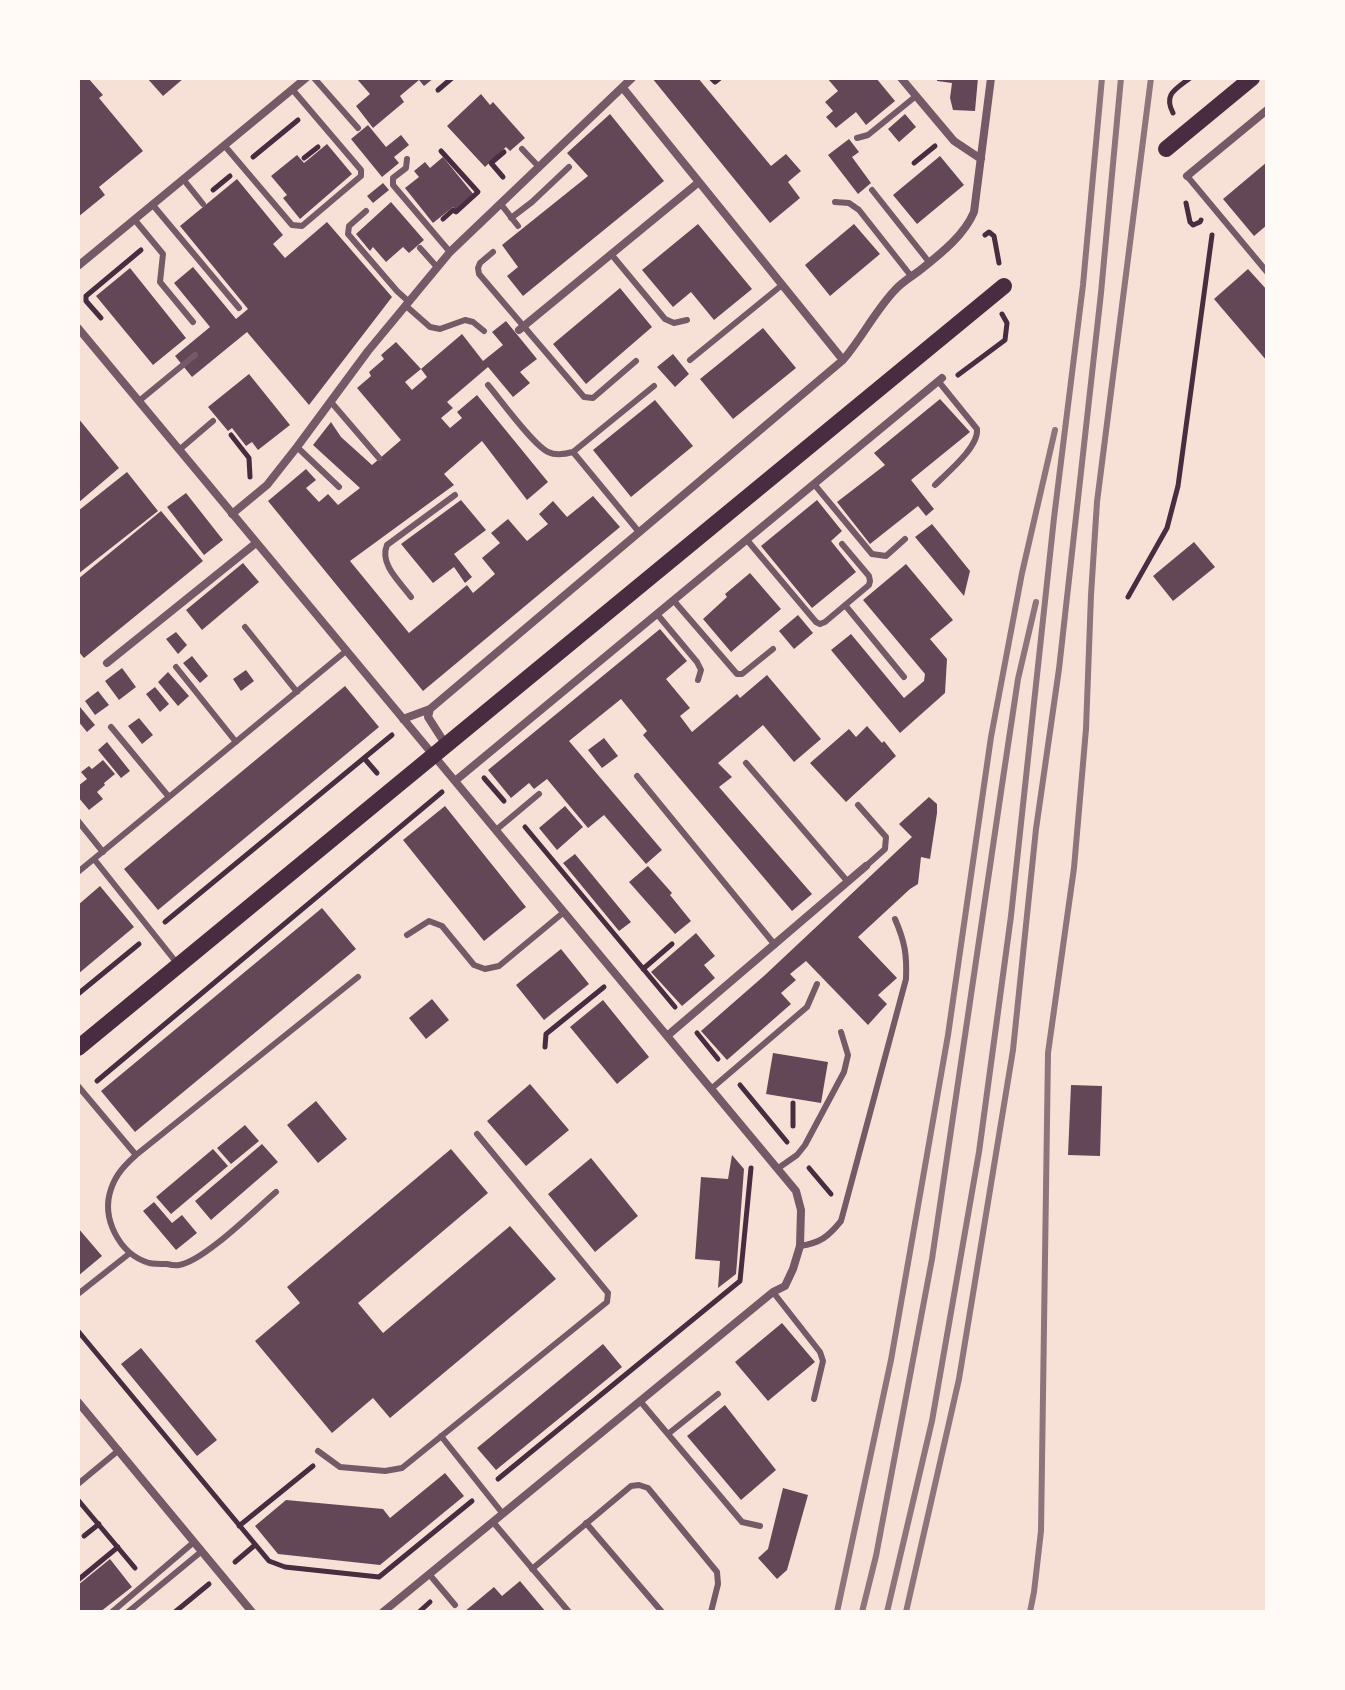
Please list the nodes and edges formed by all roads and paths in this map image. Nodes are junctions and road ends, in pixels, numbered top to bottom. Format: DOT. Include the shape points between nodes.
graph roads {
  1 [pos="306,78"];
  2 [pos="314,78"];
  3 [pos="452,78"];
  4 [pos="632,78"];
  5 [pos="711,78"];
  6 [pos="720,78"];
  7 [pos="901,78"];
  8 [pos="991,78"];
  9 [pos="1190,78"];
  10 [pos="1252,78"];
  11 [pos="623,88"];
  12 [pos="292,89"];
  13 [pos="438,90"];
  14 [pos="916,96"];
  15 [pos="310,110"];
  16 [pos="1267,110"];
  17 [pos="1175,118"];
  18 [pos="358,128"];
  19 [pos="949,135"];
  20 [pos="857,138"];
  21 [pos="224,145"];
  22 [pos="522,149"];
  23 [pos="1166,149"];
  24 [pos="441,151"];
  25 [pos="504,152"];
  26 [pos="407,159"];
  27 [pos="981,159"];
  28 [pos="914,163"];
  29 [pos="242,166"];
  30 [pos="539,167"];
  31 [pos="569,167"];
  32 [pos="1187,176"];
  33 [pos="183,179"];
  34 [pos="699,182"];
  35 [pos="515,189"];
  36 [pos="872,190"];
  37 [pos="202,202"];
  38 [pos="835,202"];
  39 [pos="500,203"];
  40 [pos="152,204"];
  41 [pos="366,211"];
  42 [pos="1216,211"];
  43 [pos="511,218"];
  44 [pos="134,219"];
  45 [pos="518,226"];
  46 [pos="431,229"];
  47 [pos="994,236"];
  48 [pos="152,241"];
  49 [pos="420,248"];
  50 [pos="450,252"];
  51 [pos="493,252"];
  52 [pos="611,254"];
  53 [pos="929,262"];
  54 [pos="999,263"];
  55 [pos="78,266"];
  56 [pos="437,267"];
  57 [pos="1267,272"];
  58 [pos="911,276"];
  59 [pos="782,285"];
  60 [pos="1004,286"];
  61 [pos="407,303"];
  62 [pos="239,308"];
  63 [pos="1001,314"];
  64 [pos="101,318"];
  65 [pos="687,320"];
  66 [pos="193,322"];
  67 [pos="78,328"];
  68 [pos="522,328"];
  69 [pos="484,331"];
  70 [pos="195,355"];
  71 [pos="690,360"];
  72 [pos="843,360"];
  73 [pos="636,361"];
  74 [pos="956,376"];
  75 [pos="940,380"];
  76 [pos="488,385"];
  77 [pos="654,386"];
  78 [pos="139,401"];
  79 [pos="331,402"];
  80 [pos="213,421"];
  81 [pos="231,435"];
  82 [pos="297,447"];
  83 [pos="179,450"];
  84 [pos="573,452"];
  85 [pos="379,458"];
  86 [pos="814,484"];
  87 [pos="935,485"];
  88 [pos="339,487"];
  89 [pos="455,495"];
  90 [pos="251,498"];
  91 [pos="232,514"];
  92 [pos="639,532"];
  93 [pos="905,539"];
  94 [pos="747,540"];
  95 [pos="256,543"];
  96 [pos="842,544"];
  97 [pos="411,597"];
  98 [pos="1128,597"];
  99 [pos="674,601"];
  100 [pos="845,605"];
  101 [pos="657,614"];
  102 [pos="245,627"];
  103 [pos="773,649"];
  104 [pos="346,651"];
  105 [pos="107,663"];
  106 [pos="176,667"];
  107 [pos="904,677"];
  108 [pos="698,680"];
  109 [pos="297,692"];
  110 [pos="430,709"];
  111 [pos="403,719"];
  112 [pos="111,727"];
  113 [pos="394,734"];
  114 [pos="236,742"];
  115 [pos="440,750"];
  116 [pos="746,763"];
  117 [pos="474,765"];
  118 [pos="637,776"];
  119 [pos="455,781"];
  120 [pos="539,794"];
  121 [pos="169,797"];
  122 [pos="858,805"];
  123 [pos="515,814"];
  124 [pos="78,821"];
  125 [pos="496,830"];
  126 [pos="103,852"];
  127 [pos="94,859"];
  128 [pos="866,866"];
  129 [pos="78,872"];
  130 [pos="848,882"];
  131 [pos="564,912"];
  132 [pos="895,919"];
  133 [pos="152,932"];
  134 [pos="407,935"];
  135 [pos="672,944"];
  136 [pos="775,945"];
  137 [pos="178,965"];
  138 [pos="643,969"];
  139 [pos="358,977"];
  140 [pos="618,977"];
  141 [pos="817,984"];
  142 [pos="78,994"];
  143 [pos="686,1021"];
  144 [pos="841,1032"];
  145 [pos="667,1036"];
  146 [pos="545,1047"];
  147 [pos="78,1048"];
  148 [pos="730,1073"];
  149 [pos="78,1086"];
  150 [pos="711,1089"];
  151 [pos="84,1092"];
  152 [pos="477,1134"];
  153 [pos="136,1155"];
  154 [pos="797,1155"];
  155 [pos="777,1169"];
  156 [pos="276,1192"];
  157 [pos="841,1221"];
  158 [pos="800,1246"];
  159 [pos="130,1253"];
  160 [pos="773,1292"];
  161 [pos="78,1294"];
  162 [pos="78,1331"];
  163 [pos="718,1394"];
  164 [pos="814,1399"];
  165 [pos="640,1401"];
  166 [pos="78,1402"];
  167 [pos="668,1434"];
  168 [pos="441,1436"];
  169 [pos="119,1450"];
  170 [pos="318,1451"];
  171 [pos="325,1456"];
  172 [pos="78,1484"];
  173 [pos="78,1500"];
  174 [pos="503,1514"];
  175 [pos="493,1522"];
  176 [pos="586,1523"];
  177 [pos="99,1524"];
  178 [pos="239,1526"];
  179 [pos="760,1526"];
  180 [pos="84,1536"];
  181 [pos="194,1542"];
  182 [pos="255,1545"];
  183 [pos="118,1547"];
  184 [pos="202,1551"];
  185 [pos="532,1569"];
  186 [pos="429,1574"];
  187 [pos="78,1580"];
  188 [pos="147,1582"];
  189 [pos="444,1591"];
  190 [pos="455,1605"];
  191 [pos="112,1612"];
  192 [pos="128,1612"];
  193 [pos="252,1612"];
  194 [pos="383,1612"];
  195 [pos="419,1612"];
  196 [pos="569,1612"];
  197 [pos="662,1612"];
  198 [pos="711,1612"];
  1 -- 12 [label="street"];
  2 -- 18 [label="lane"];
  3 -- 13 [label="path"];
  4 -- 11 [label="street"];
  5 -- 6 [label="path"];
  7 -- 14 [label="street"];
  8 -- 27 [label="street"];
  9 -- 17 [label="path" via="1170,94"];
  10 -- 23 [label="main road"];
  11 -- 30 [label="street"];
  11 -- 34 [label="street"];
  12 -- 15 [label="lane"];
  12 -- 21 [label="street"];
  14 -- 19 [label="street"];
  14 -- 20 [label="lane"];
  15 -- 29 [label="path"];
  15 -- 29 [label="lane" via="361,176 302,226 292,225"];
  16 -- 32 [label="street"];
  19 -- 27 [label="street"];
  19 -- 28 [label="path"];
  21 -- 29 [label="lane"];
  21 -- 33 [label="street"];
  22 -- 30 [label="lane"];
  24 -- 46 [label="path" via="478,193"];
  25 -- 35 [label="path" via="491,163"];
  26 -- 46 [label="lane" via="393,185"];
  27 -- 53 [label="street" via="968,225"];
  29 -- 37 [label="path"];
  30 -- 35 [label="street"];
  31 -- 43 [label="lane"];
  32 -- 42 [label="lane"];
  33 -- 37 [label="lane"];
  33 -- 40 [label="street"];
  34 -- 52 [label="street"];
  34 -- 59 [label="street"];
  35 -- 39 [label="street"];
  36 -- 53 [label="lane"];
  38 -- 58 [label="lane" via="859,210"];
  39 -- 43 [label="lane"];
  39 -- 50 [label="street"];
  40 -- 44 [label="street"];
  40 -- 62 [label="lane"];
  41 -- 61 [label="lane" via="349,226 348,234"];
  42 -- 57 [label="lane"];
  42 -- 98 [label="path" via="1178,486 1167,528"];
  43 -- 45 [label="lane"];
  44 -- 48 [label="lane"];
  44 -- 55 [label="street"];
  46 -- 50 [label="lane"];
  47 -- 54 [label="path"];
  48 -- 64 [label="path" via="86,296"];
  48 -- 66 [label="lane" via="163,254 160,282"];
  49 -- 56 [label="lane"];
  50 -- 56 [label="street"];
  51 -- 68 [label="lane" via="480,263 479,274"];
  52 -- 65 [label="lane" via="665,319"];
  52 -- 68 [label="street"];
  53 -- 58 [label="street"];
  56 -- 61 [label="street"];
  58 -- 72 [label="street"];
  59 -- 71 [label="lane"];
  59 -- 72 [label="street"];
  60 -- 115 [label="main road"];
  61 -- 69 [label="lane" via="430,327 465,320"];
  61 -- 79 [label="street"];
  63 -- 74 [label="path" via="1007,323 1005,340"];
  67 -- 78 [label="street"];
  68 -- 73 [label="lane" via="584,397 593,398"];
  70 -- 78 [label="lane"];
  72 -- 92 [label="street"];
  75 -- 86 [label="street"];
  75 -- 87 [label="lane" via="978,434"];
  76 -- 84 [label="lane" via="537,444 549,453"];
  77 -- 84 [label="lane"];
  78 -- 83 [label="street"];
  79 -- 82 [label="street"];
  79 -- 85 [label="lane"];
  80 -- 83 [label="lane"];
  81 -- 90 [label="path" via="249,458"];
  82 -- 88 [label="lane"];
  82 -- 90 [label="street"];
  83 -- 91 [label="street"];
  84 -- 92 [label="lane"];
  86 -- 93 [label="lane" via="872,554 886,556"];
  86 -- 94 [label="street"];
  89 -- 97 [label="lane" via="426,511 387,545 385,561"];
  90 -- 91 [label="street"];
  91 -- 95 [label="street"];
  92 -- 110 [label="street"];
  94 -- 99 [label="street"];
  94 -- 100 [label="lane" via="816,622 825,622"];
  95 -- 104 [label="street"];
  95 -- 105 [label="street"];
  96 -- 100 [label="lane" via="870,581"];
  99 -- 101 [label="street"];
  99 -- 103 [label="lane" via="737,674"];
  100 -- 107 [label="lane"];
  101 -- 108 [label="lane" via="697,662"];
  101 -- 117 [label="street"];
  102 -- 109 [label="lane"];
  104 -- 109 [label="lane"];
  104 -- 111 [label="street"];
  106 -- 114 [label="lane"];
  109 -- 114 [label="lane"];
  110 -- 111 [label="street"];
  110 -- 115 [label="street"];
  111 -- 115 [label="street"];
  112 -- 121 [label="lane"];
  113 -- 133 [label="path"];
  114 -- 121 [label="lane"];
  115 -- 119 [label="street"];
  115 -- 137 [label="main road"];
  116 -- 130 [label="lane"];
  117 -- 119 [label="street"];
  117 -- 123 [label="path"];
  118 -- 136 [label="lane"];
  119 -- 125 [label="street"];
  119 -- 151 [label="path"];
  120 -- 123 [label="lane"];
  121 -- 126 [label="lane"];
  122 -- 128 [label="lane" via="886,837 885,849"];
  123 -- 125 [label="lane"];
  123 -- 138 [label="path"];
  124 -- 126 [label="lane"];
  125 -- 131 [label="street"];
  126 -- 127 [label="lane"];
  127 -- 129 [label="lane"];
  127 -- 133 [label="lane"];
  128 -- 130 [label="street"];
  130 -- 136 [label="street"];
  131 -- 134 [label="lane" via="499,966 485,969 474,965 442,926 429,921"];
  131 -- 140 [label="street"];
  132 -- 157 [label="lane" via="907,955 906,979"];
  133 -- 137 [label="lane"];
  133 -- 142 [label="path"];
  135 -- 138 [label="path"];
  136 -- 143 [label="street"];
  137 -- 147 [label="main road"];
  138 -- 143 [label="path"];
  139 -- 153 [label="lane"];
  140 -- 145 [label="street"];
  140 -- 146 [label="path" via="546,1034"];
  141 -- 148 [label="lane" via="807,1007"];
  143 -- 145 [label="street"];
  143 -- 148 [label="path"];
  144 -- 154 [label="lane" via="848,1055 844,1072"];
  145 -- 150 [label="street"];
  148 -- 150 [label="lane"];
  148 -- 154 [label="path"];
  149 -- 151 [label="lane"];
  150 -- 155 [label="street"];
  151 -- 153 [label="lane"];
  152 -- 168 [label="lane" via="608,1293 607,1302"];
  153 -- 159 [label="lane" via="119,1171 108,1205 116,1237"];
  154 -- 155 [label="lane"];
  154 -- 157 [label="path" via="833,1197"];
  155 -- 158 [label="street" via="796,1191"];
  156 -- 159 [label="lane" via="199,1258 179,1265 149,1263"];
  157 -- 158 [label="lane" via="816,1244"];
  158 -- 160 [label="street" via="785,1286"];
  159 -- 161 [label="lane"];
  160 -- 164 [label="lane" via="820,1352 823,1361"];
  160 -- 165 [label="street"];
  162 -- 178 [label="path"];
  163 -- 167 [label="lane"];
  165 -- 167 [label="lane"];
  165 -- 174 [label="street"];
  166 -- 169 [label="street"];
  167 -- 179 [label="lane" via="742,1522"];
  168 -- 171 [label="lane" via="402,1468 385,1471 340,1467"];
  168 -- 174 [label="lane"];
  169 -- 172 [label="lane"];
  169 -- 181 [label="street"];
  170 -- 171 [label="lane"];
  171 -- 178 [label="path"];
  173 -- 177 [label="path"];
  174 -- 175 [label="street"];
  175 -- 185 [label="lane"];
  175 -- 186 [label="street"];
  176 -- 185 [label="lane"];
  176 -- 197 [label="lane"];
  176 -- 198 [label="lane" via="631,1486 648,1488 717,1572"];
  177 -- 180 [label="path"];
  177 -- 183 [label="path"];
  178 -- 182 [label="path"];
  181 -- 184 [label="street"];
  181 -- 188 [label="lane"];
  183 -- 187 [label="path"];
  183 -- 188 [label="path"];
  184 -- 192 [label="lane"];
  184 -- 193 [label="street"];
  185 -- 196 [label="lane"];
  186 -- 189 [label="lane"];
  186 -- 194 [label="street"];
  188 -- 191 [label="lane"];
  189 -- 190 [label="lane"];
  189 -- 195 [label="path"];
}
